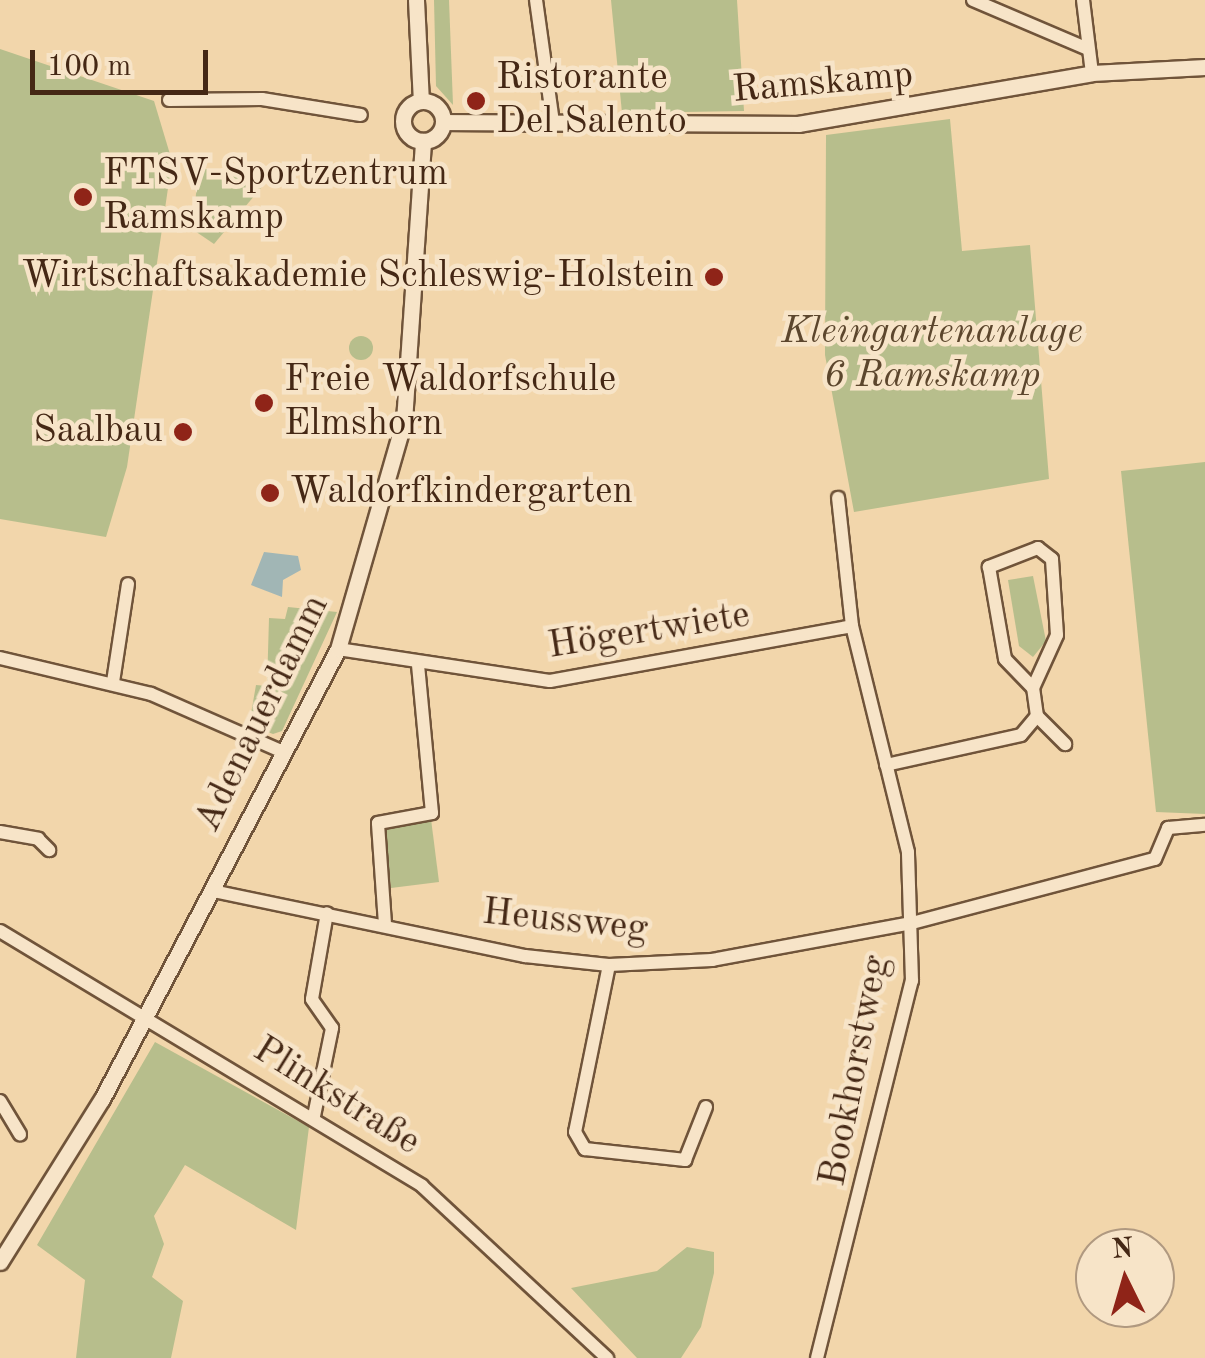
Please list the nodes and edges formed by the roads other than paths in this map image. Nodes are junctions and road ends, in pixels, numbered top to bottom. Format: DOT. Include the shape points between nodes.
graph roads {
  1 [pos="416,0"];
  2 [pos="536,0"];
  3 [pos="973,0"];
  4 [pos="1083,0"];
  5 [pos="1088,49"];
  6 [pos="1205,67"];
  7 [pos="1092,73"];
  8 [pos="169,100"];
  9 [pos="421,101"];
  10 [pos="361,115"];
  11 [pos="443,122"];
  12 [pos="553,123"];
  13 [pos="423,142"];
  14 [pos="838,498"];
  15 [pos="128,584"];
  16 [pos="852,626"];
  17 [pos="338,649"];
  18 [pos="0,658"];
  19 [pos="418,666"];
  20 [pos="113,682"];
  21 [pos="1033,688"];
  22 [pos="1037,716"];
  23 [pos="1065,744"];
  24 [pos="283,752"];
  25 [pos="886,765"];
  26 [pos="1205,825"];
  27 [pos="0,832"];
  28 [pos="49,850"];
  29 [pos="213,891"];
  30 [pos="327,912"];
  31 [pos="386,924"];
  32 [pos="912,924"];
  33 [pos="0,931"];
  34 [pos="608,965"];
  35 [pos="145,1018"];
  36 [pos="0,1101"];
  37 [pos="706,1107"];
  38 [pos="314,1116"];
  39 [pos="20,1134"];
  40 [pos="0,1262"];
  41 [pos="607,1358"];
  42 [pos="817,1358"];
  1 -- 9 [label="street, Adenauerdamm"];
  2 -- 12 [label="street"];
  3 -- 5 [label="street"];
  4 -- 5 [label="street"];
  5 -- 7 [label="street"];
  6 -- 7 [label="street, Ramskamp"];
  7 -- 12 [label="street, Ramskamp" via="818,123"];
  8 -- 10 [label="street" via="262,99"];
  9 -- 11 [label="street"];
  9 -- 13 [label="street, Adenauerdamm" via="402,121"];
  11 -- 12 [label="street, Ramskamp"];
  11 -- 13 [label="street"];
  13 -- 17 [label="street, Adenauerdamm" via="404,421"];
  14 -- 16 [label="street, Bookhorstweg"];
  15 -- 20 [label="street"];
  16 -- 19 [label="street, Högertwiete" via="573,680"];
  16 -- 25 [label="street, Bookhorstweg"];
  17 -- 19 [label="street, Högertwiete"];
  17 -- 24 [label="street, Adenauerdamm"];
  18 -- 20 [label="street"];
  19 -- 31 [label="street" via="432,813 378,822"];
  20 -- 24 [label="street"];
  21 -- 21 [label="street" via="1057,634 1052,559 1038,548 989,566 1005,659"];
  21 -- 22 [label="street"];
  22 -- 23 [label="street"];
  22 -- 25 [label="street" via="1021,735"];
  24 -- 29 [label="street, Adenauerdamm"];
  25 -- 32 [label="street, Bookhorstweg" via="908,852"];
  26 -- 32 [label="street, Heussweg" via="1168,828 1156,859"];
  27 -- 28 [label="street" via="38,839"];
  29 -- 30 [label="street, Heussweg"];
  29 -- 35 [label="street, Adenauerdamm"];
  30 -- 31 [label="street, Heussweg"];
  30 -- 38 [label="street" via="312,999 332,1028"];
  31 -- 34 [label="street, Heussweg"];
  32 -- 34 [label="street, Heussweg" via="746,956"];
  32 -- 42 [label="street, Bookhorstweg" via="912,981"];
  33 -- 35 [label="street, Plinkstraße"];
  34 -- 37 [label="street" via="575,1132 585,1149 685,1160 696,1152"];
  35 -- 38 [label="street, Plinkstraße"];
  35 -- 40 [label="street, Adenauerdamm"];
  36 -- 39 [label="street"];
  38 -- 41 [label="street, Plinkstraße" via="422,1186"];
}
